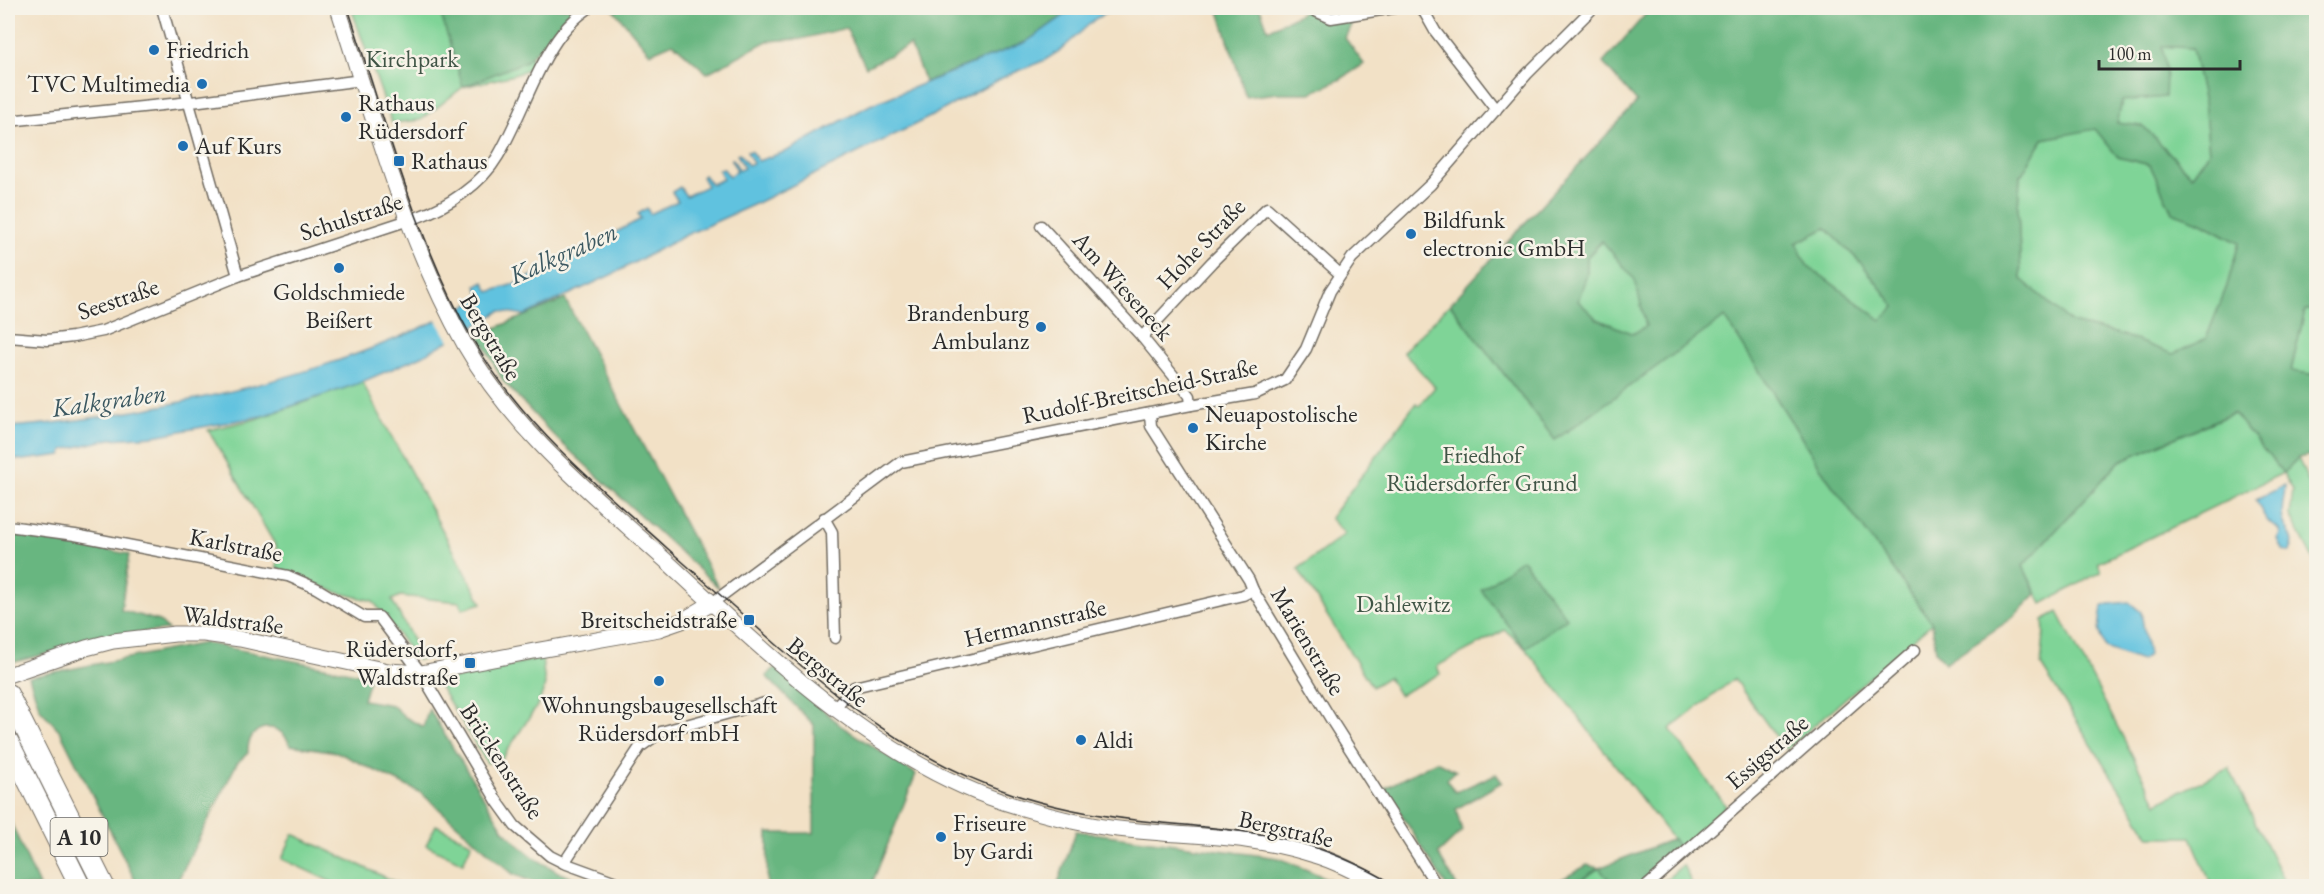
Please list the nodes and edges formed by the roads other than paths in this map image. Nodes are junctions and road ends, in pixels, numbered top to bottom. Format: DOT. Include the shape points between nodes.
graph roads {
  1 [pos="162,8"];
  2 [pos="338,8"];
  3 [pos="589,8"];
  4 [pos="1394,8"];
  5 [pos="1422,8"];
  6 [pos="1593,8"];
  7 [pos="1313,10"];
  8 [pos="362,80"];
  9 [pos="190,102"];
  10 [pos="1496,110"];
  11 [pos="8,121"];
  12 [pos="409,220"];
  13 [pos="1041,226"];
  14 [pos="1340,274"];
  15 [pos="238,276"];
  16 [pos="8,337"];
  17 [pos="1142,337"];
  18 [pos="1191,405"];
  19 [pos="1150,414"];
  20 [pos="824,518"];
  21 [pos="8,526"];
  22 [pos="1253,590"];
  23 [pos="712,603"];
  24 [pos="835,638"];
  25 [pos="1915,650"];
  26 [pos="421,673"];
  27 [pos="8,675"];
  28 [pos="8,694"];
  29 [pos="765,703"];
  30 [pos="834,708"];
  31 [pos="8,741"];
  32 [pos="564,863"];
  33 [pos="607,883"];
  34 [pos="80,886"];
  35 [pos="104,886"];
  36 [pos="627,886"];
  37 [pos="1381,886"];
  38 [pos="1437,886"];
  39 [pos="1647,886"];
  1 -- 9 [label="street"];
  2 -- 8 [label="street, Bergstraße"];
  3 -- 12 [label="street, Schulstraße" via="573,20 553,45 497,158 485,173 442,206"];
  4 -- 7 [label="street" via="1331,18"];
  5 -- 10 [label="street"];
  6 -- 10 [label="street, Rudolf-Breitscheid-Straße"];
  8 -- 9 [label="street"];
  8 -- 12 [label="street, Bergstraße"];
  9 -- 11 [label="street"];
  9 -- 15 [label="street"];
  10 -- 14 [label="street, Rudolf-Breitscheid-Straße" via="1431,184"];
  12 -- 15 [label="street, Schulstraße"];
  12 -- 23 [label="street, Bergstraße" via="465,345 519,422"];
  13 -- 17 [label="street, Am Wieseneck"];
  14 -- 17 [label="street, Hohe Straße" via="1266,208"];
  14 -- 18 [label="street, Rudolf-Breitscheid-Straße" via="1306,349 1285,380 1254,394"];
  15 -- 16 [label="street, Seestraße" via="103,331 47,340"];
  17 -- 18 [label="street, Am Wieseneck" via="1190,396"];
  18 -- 19 [label="street, Rudolf-Breitscheid-Straße"];
  19 -- 20 [label="street, Rudolf-Breitscheid-Straße" via="901,462"];
  19 -- 22 [label="street, Marienstraße" via="1151,426"];
  20 -- 23 [label="street, Rudolf-Breitscheid-Straße"];
  20 -- 24 [label="street" via="832,532"];
  21 -- 26 [label="street, Karlstraße" via="75,535 295,579 364,616 379,617"];
  22 -- 30 [label="street, Hermannstraße" via="854,687"];
  22 -- 38 [label="street, Marienstraße"];
  23 -- 26 [label="street, Rudolf-Breitscheid-Straße" via="659,629"];
  23 -- 30 [label="street, Bergstraße"];
  25 -- 39 [label="street, Essigstraße"];
  26 -- 27 [label="street, Waldstraße" via="388,671 240,639 175,634 113,640"];
  26 -- 32 [label="street, Brückenstraße" via="506,814 525,837"];
  28 -- 35 [label="highway, A 10"];
  29 -- 32 [label="street" via="661,732 640,747"];
  30 -- 37 [label="street, Bergstraße" via="926,766 993,798 1058,818 1109,828 1277,846 1314,855"];
  31 -- 34 [label="highway, A 10"];
  32 -- 33 [label="street, Brückenstraße"];
  33 -- 36 [label="street, Brückenstraße"];
}
